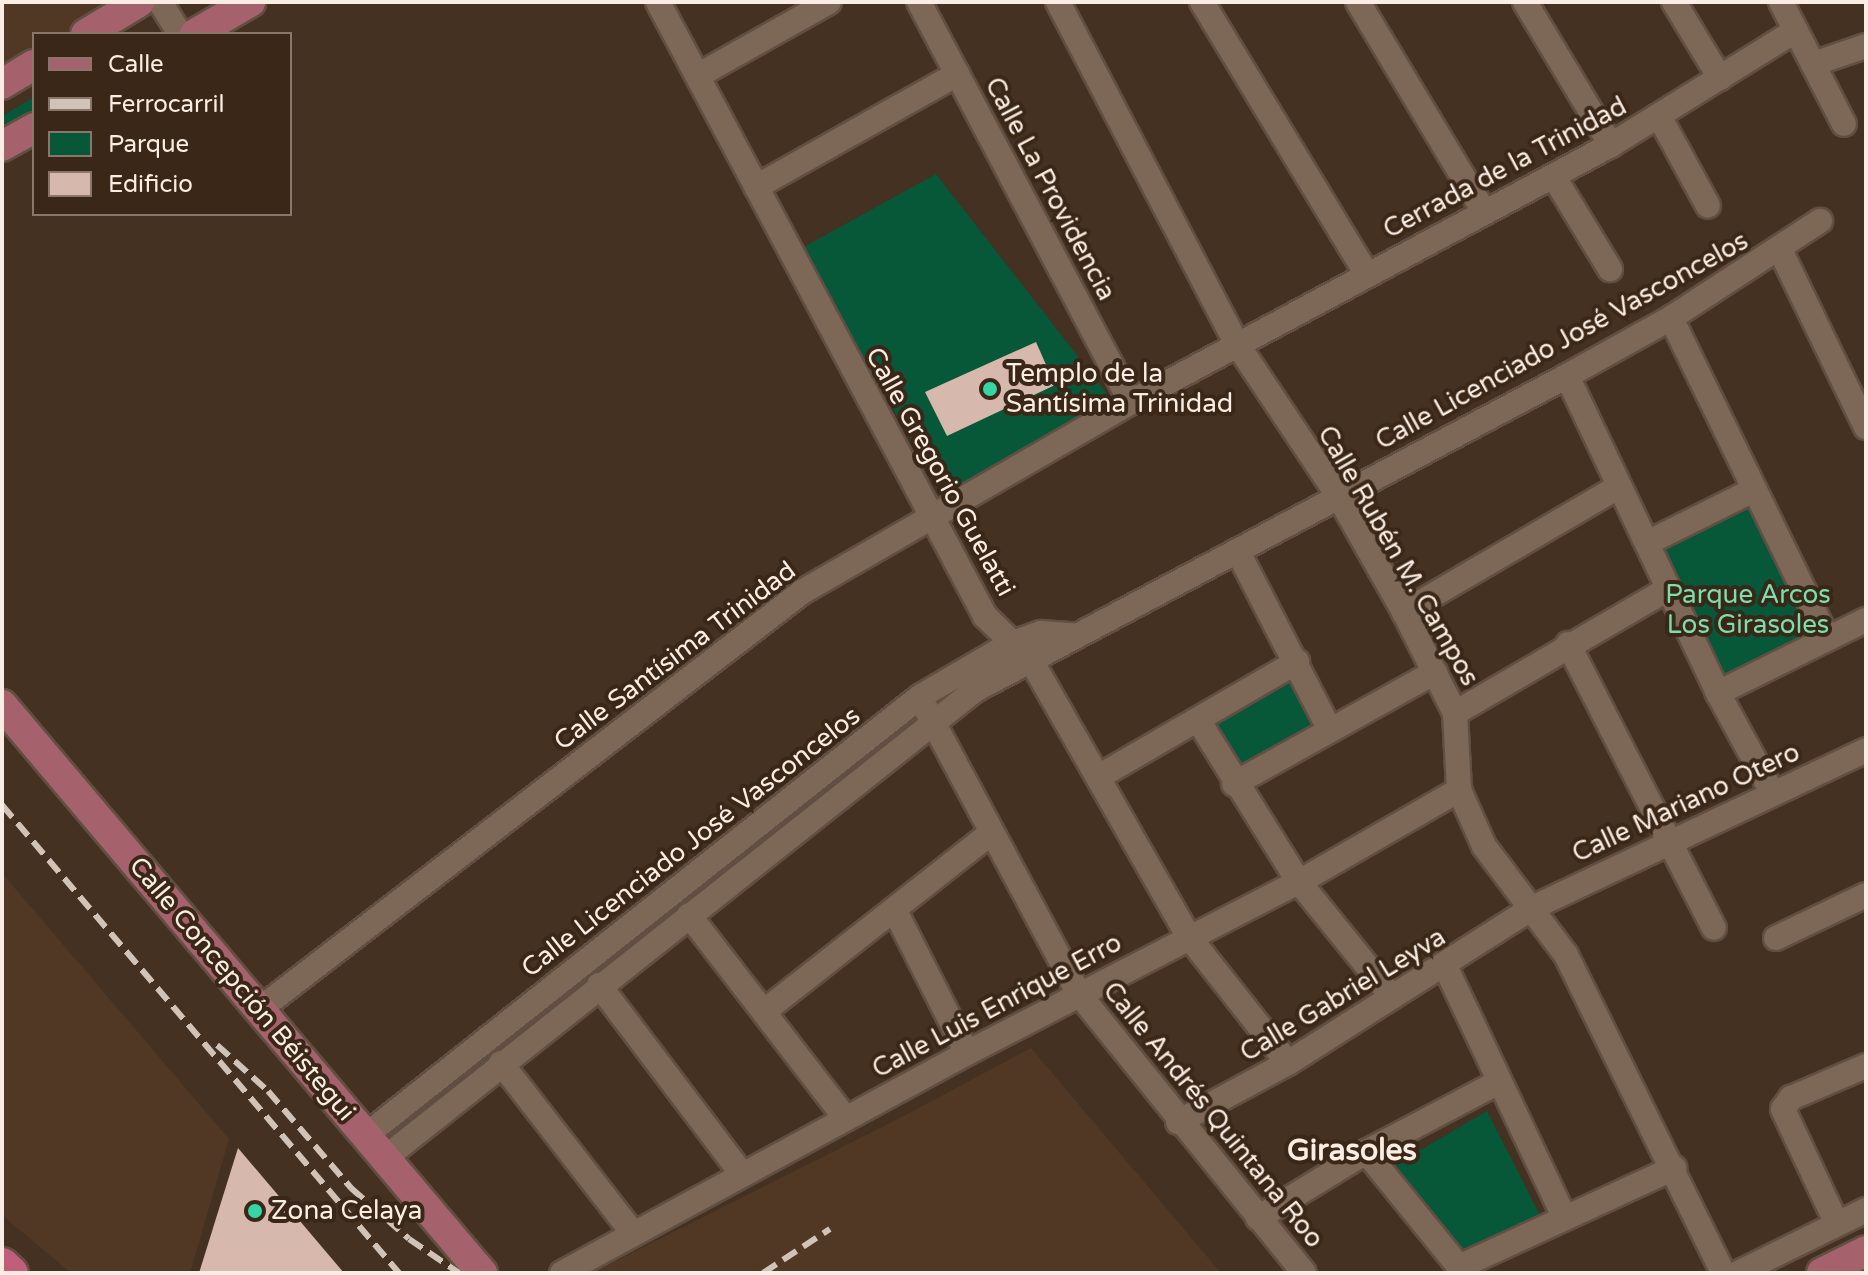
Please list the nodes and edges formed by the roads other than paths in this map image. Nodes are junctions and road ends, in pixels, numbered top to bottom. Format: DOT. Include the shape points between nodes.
graph roads {
  1 [pos="139,2"];
  2 [pos="160,2"];
  3 [pos="250,2"];
  4 [pos="658,2"];
  5 [pos="829,2"];
  6 [pos="919,2"];
  7 [pos="1058,2"];
  8 [pos="1202,2"];
  9 [pos="1358,2"];
  10 [pos="1525,2"];
  11 [pos="1674,2"];
  12 [pos="1781,2"];
  13 [pos="1795,31"];
  14 [pos="89,32"];
  15 [pos="179,32"];
  16 [pos="198,32"];
  17 [pos="1866,46"];
  18 [pos="1813,64"];
  19 [pos="32,66"];
  20 [pos="957,74"];
  21 [pos="699,75"];
  22 [pos="1720,78"];
  23 [pos="2,84"];
  24 [pos="1659,116"];
  25 [pos="1844,124"];
  26 [pos="32,129"];
  27 [pos="1611,145"];
  28 [pos="2,146"];
  29 [pos="1554,177"];
  30 [pos="756,187"];
  31 [pos="1708,206"];
  32 [pos="1484,212"];
  33 [pos="1820,221"];
  34 [pos="1780,250"];
  35 [pos="1610,269"];
  36 [pos="1367,274"];
  37 [pos="1671,318"];
  38 [pos="1237,344"];
  39 [pos="1567,376"];
  40 [pos="1131,402"];
  41 [pos="1866,427"];
  42 [pos="1618,487"];
  43 [pos="1754,490"];
  44 [pos="1339,497"];
  45 [pos="932,522"];
  46 [pos="1647,543"];
  47 [pos="1238,552"];
  48 [pos="1668,589"];
  49 [pos="1404,612"];
  50 [pos="1866,620"];
  51 [pos="1073,635"];
  52 [pos="1827,638"];
  53 [pos="1010,644"];
  54 [pos="1568,644"];
  55 [pos="1032,662"];
  56 [pos="1297,662"];
  57 [pos="1435,672"];
  58 [pos="1718,693"];
  59 [pos="921,696"];
  60 [pos="2,705"];
  61 [pos="1455,713"];
  62 [pos="1198,720"];
  63 [pos="931,722"];
  64 [pos="1330,730"];
  65 [pos="1866,750"];
  66 [pos="1100,776"];
  67 [pos="1234,784"];
  68 [pos="1459,790"];
  69 [pos="1772,792"];
  70 [pos="990,834"];
  71 [pos="1670,839"];
  72 [pos="1299,882"];
  73 [pos="1866,895"];
  74 [pos="1532,908"];
  75 [pos="895,911"];
  76 [pos="689,915"];
  77 [pos="1714,928"];
  78 [pos="1189,937"];
  79 [pos="1776,938"];
  80 [pos="1446,968"];
  81 [pos="599,985"];
  82 [pos="1079,994"];
  83 [pos="1392,997"];
  84 [pos="260,1009"];
  85 [pos="766,1010"];
  86 [pos="967,1053"];
  87 [pos="501,1063"];
  88 [pos="1288,1063"];
  89 [pos="1866,1066"];
  90 [pos="1499,1082"];
  91 [pos="846,1119"];
  92 [pos="1178,1122"];
  93 [pos="375,1147"];
  94 [pos="1366,1152"];
  95 [pos="1674,1168"];
  96 [pos="741,1173"];
  97 [pos="1866,1210"];
  98 [pos="1564,1217"];
  99 [pos="1258,1218"];
  100 [pos="1837,1224"];
  101 [pos="633,1233"];
  102 [pos="1866,1251"];
  103 [pos="2,1265"];
  104 [pos="1462,1270"];
  105 [pos="11,1273"];
  106 [pos="482,1273"];
  107 [pos="562,1273"];
  108 [pos="1304,1273"];
  109 [pos="1723,1273"];
  110 [pos="1738,1273"];
  111 [pos="1822,1273"];
  1 -- 14 [label="main road"];
  2 -- 15 [label="street"];
  3 -- 16 [label="main road"];
  4 -- 21 [label="street, Calle Gregorio Guelatti"];
  5 -- 21 [label="street"];
  6 -- 20 [label="street, Calle La Providencia"];
  7 -- 38 [label="street, Calle Rubén M. Campos"];
  8 -- 36 [label="street"];
  9 -- 32 [label="street"];
  10 -- 27 [label="street"];
  11 -- 22 [label="street"];
  12 -- 13 [label="street"];
  13 -- 18 [label="street"];
  13 -- 22 [label="street, Cerrada de la Trinidad"];
  17 -- 18 [label="street"];
  18 -- 25 [label="street"];
  19 -- 23 [label="main road"];
  20 -- 30 [label="street"];
  20 -- 40 [label="street, Calle La Providencia"];
  21 -- 30 [label="street, Calle Gregorio Guelatti"];
  22 -- 24 [label="street, Cerrada de la Trinidad"];
  24 -- 27 [label="street, Cerrada de la Trinidad"];
  24 -- 31 [label="street"];
  26 -- 28 [label="main road"];
  27 -- 29 [label="street, Cerrada de la Trinidad"];
  29 -- 32 [label="street, Cerrada de la Trinidad"];
  29 -- 35 [label="street"];
  30 -- 45 [label="street, Calle Gregorio Guelatti"];
  32 -- 36 [label="street, Cerrada de la Trinidad"];
  33 -- 34 [label="street, Calle Licenciado José Vasconcelos"];
  34 -- 37 [label="street, Calle Licenciado José Vasconcelos"];
  34 -- 41 [label="street"];
  36 -- 38 [label="street, Cerrada de la Trinidad"];
  37 -- 39 [label="street, Calle Licenciado José Vasconcelos"];
  37 -- 43 [label="street"];
  38 -- 40 [label="street, Calle Santísima Trinidad"];
  38 -- 44 [label="street, Calle Rubén M. Campos"];
  39 -- 42 [label="street"];
  39 -- 44 [label="street, Calle Licenciado José Vasconcelos"];
  40 -- 45 [label="street, Calle Santísima Trinidad"];
  42 -- 46 [label="street"];
  42 -- 49 [label="street"];
  43 -- 46 [label="street"];
  43 -- 52 [label="street"];
  44 -- 47 [label="street, Calle Licenciado José Vasconcelos"];
  44 -- 49 [label="street, Calle Rubén M. Campos"];
  45 -- 53 [label="street, Calle Gregorio Guelatti" via="985,616"];
  45 -- 84 [label="street, Calle Santísima Trinidad" via="802,592"];
  46 -- 48 [label="street"];
  47 -- 51 [label="street, Calle Licenciado José Vasconcelos"];
  47 -- 56 [label="street"];
  48 -- 54 [label="street"];
  48 -- 58 [label="street"];
  49 -- 57 [label="street, Calle Rubén M. Campos"];
  50 -- 52 [label="street"];
  51 -- 53 [label="street, Calle Licenciado José Vasconcelos" via="1041,633"];
  51 -- 55 [label="street, Calle Licenciado José Vasconcelos"];
  52 -- 58 [label="street"];
  53 -- 55 [label="street, Calle Gregorio Guelatti"];
  53 -- 59 [label="street, Calle Licenciado José Vasconcelos"];
  54 -- 61 [label="street"];
  54 -- 71 [label="street"];
  55 -- 63 [label="street, Calle Licenciado José Vasconcelos" via="975,690"];
  55 -- 66 [label="street, Calle Gregorio Guelatti"];
  56 -- 62 [label="street"];
  56 -- 64 [label="street"];
  57 -- 61 [label="street, Calle Rubén M. Campos"];
  57 -- 64 [label="street"];
  58 -- 69 [label="street"];
  59 -- 63 [label="street, Calle Andrés Quintana Roo"];
  59 -- 93 [label="street, Calle Licenciado José Vasconcelos"];
  60 -- 84 [label="main road, Calle Concepción Béistegui"];
  61 -- 68 [label="street, Calle Rubén M. Campos"];
  62 -- 66 [label="street"];
  62 -- 67 [label="street"];
  63 -- 70 [label="street, Calle Andrés Quintana Roo"];
  63 -- 76 [label="street, Calle Licenciado José Vasconcelos"];
  64 -- 67 [label="street"];
  65 -- 69 [label="street, Calle Mariano Otero"];
  66 -- 78 [label="street, Calle Gregorio Guelatti"];
  67 -- 72 [label="street"];
  68 -- 72 [label="street, Calle Luis Enrique Erro"];
  68 -- 74 [label="street, Calle Rubén M. Campos" via="1484,846"];
  69 -- 71 [label="street, Calle Mariano Otero"];
  70 -- 75 [label="street"];
  70 -- 82 [label="street, Calle Andrés Quintana Roo"];
  71 -- 74 [label="street, Calle Mariano Otero"];
  71 -- 77 [label="street"];
  72 -- 78 [label="street, Calle Luis Enrique Erro"];
  72 -- 83 [label="street"];
  73 -- 79 [label="street"];
  74 -- 80 [label="street, Calle Gabriel Leyva"];
  74 -- 95 [label="street, Calle Rubén M. Campos" via="1566,955"];
  75 -- 85 [label="street"];
  75 -- 86 [label="street"];
  76 -- 81 [label="street, Calle Licenciado José Vasconcelos"];
  76 -- 85 [label="street"];
  78 -- 82 [label="street, Calle Luis Enrique Erro"];
  78 -- 88 [label="street, Calle Gregorio Guelatti"];
  80 -- 83 [label="street, Calle Gabriel Leyva"];
  80 -- 90 [label="street"];
  81 -- 87 [label="street, Calle Licenciado José Vasconcelos"];
  81 -- 96 [label="street"];
  82 -- 86 [label="street, Calle Luis Enrique Erro"];
  82 -- 92 [label="street, Calle Andrés Quintana Roo"];
  83 -- 88 [label="street, Calle Gabriel Leyva"];
  84 -- 93 [label="main road, Calle Concepción Béistegui"];
  85 -- 91 [label="street"];
  86 -- 91 [label="street, Calle Luis Enrique Erro"];
  87 -- 93 [label="street, Calle Licenciado José Vasconcelos"];
  87 -- 101 [label="street"];
  88 -- 92 [label="street, Calle Gabriel Leyva"];
  89 -- 100 [label="street" via="1791,1098 1783,1109"];
  90 -- 94 [label="street"];
  90 -- 98 [label="street"];
  91 -- 96 [label="street, Calle Luis Enrique Erro"];
  92 -- 99 [label="street, Calle Andrés Quintana Roo"];
  93 -- 106 [label="main road, Calle Concepción Béistegui"];
  94 -- 99 [label="street"];
  94 -- 104 [label="street"];
  95 -- 98 [label="street"];
  95 -- 109 [label="street, Calle Rubén M. Campos"];
  96 -- 101 [label="street, Calle Luis Enrique Erro"];
  97 -- 100 [label="street"];
  98 -- 104 [label="street"];
  99 -- 108 [label="street, Calle Andrés Quintana Roo"];
  100 -- 110 [label="street"];
  101 -- 107 [label="street, Calle Luis Enrique Erro"];
  102 -- 111 [label="main road"];
  103 -- 105 [label="highway"];
}
